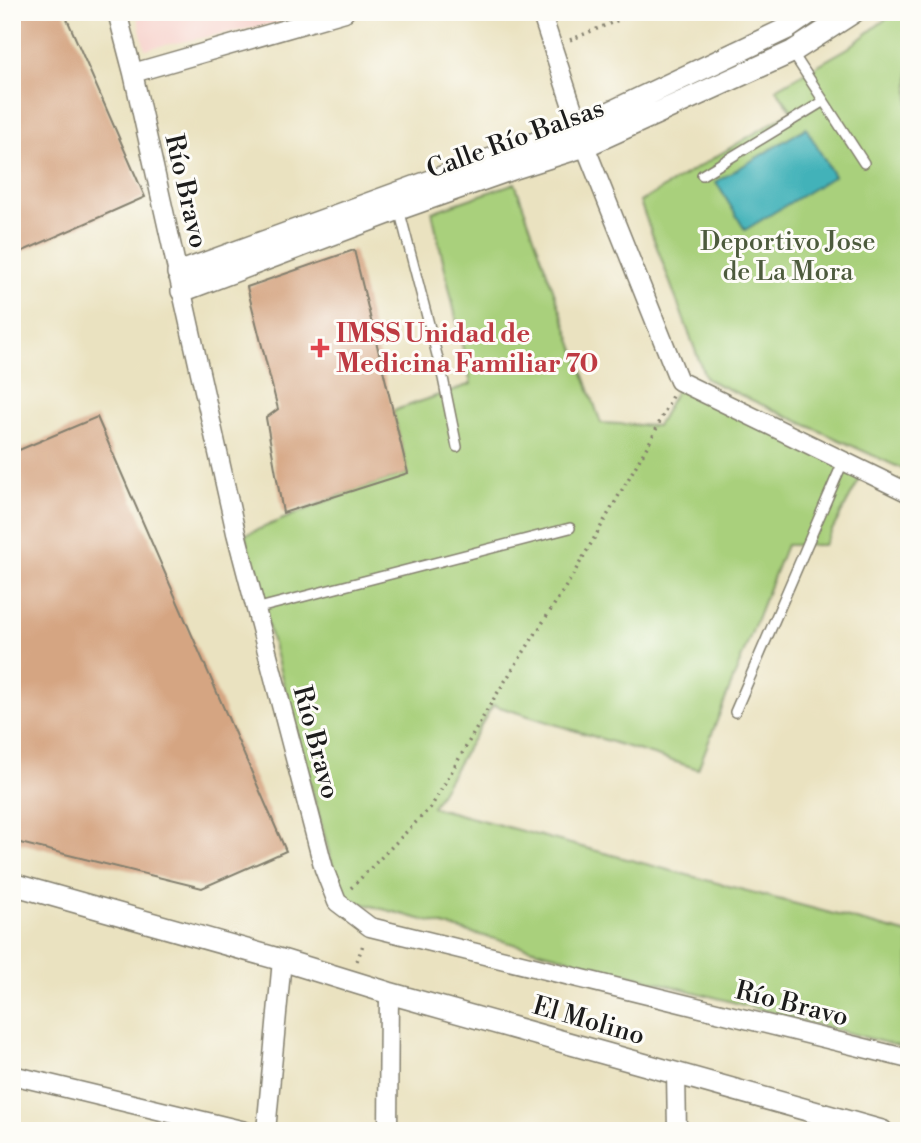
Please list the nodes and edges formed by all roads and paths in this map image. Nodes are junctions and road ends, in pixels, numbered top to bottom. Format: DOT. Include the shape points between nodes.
graph roads {
  1 [pos="117,12"];
  2 [pos="345,12"];
  3 [pos="541,12"];
  4 [pos="638,12"];
  5 [pos="811,12"];
  6 [pos="855,12"];
  7 [pos="552,48"];
  8 [pos="792,52"];
  9 [pos="134,73"];
  10 [pos="824,100"];
  11 [pos="582,137"];
  12 [pos="864,163"];
  13 [pos="702,174"];
  14 [pos="399,209"];
  15 [pos="180,282"];
  16 [pos="679,381"];
  17 [pos="457,447"];
  18 [pos="843,462"];
  19 [pos="909,493"];
  20 [pos="570,528"];
  21 [pos="254,609"];
  22 [pos="735,712"];
  23 [pos="12,884"];
  24 [pos="337,902"];
  25 [pos="370,927"];
  26 [pos="282,960"];
  27 [pos="350,981"];
  28 [pos="389,993"];
  29 [pos="909,1059"];
  30 [pos="676,1073"];
  31 [pos="12,1075"];
  32 [pos="245,1131"];
  33 [pos="266,1131"];
  34 [pos="388,1131"];
  35 [pos="677,1131"];
  36 [pos="882,1131"];
  1 -- 9 [label="street, Río Bravo"];
  2 -- 9 [label="street"];
  3 -- 7 [label="street"];
  4 -- 7 [label="path"];
  5 -- 11 [label="street, Calle Río Balsas"];
  6 -- 8 [label="street, Calle Río Balsas"];
  7 -- 11 [label="street"];
  8 -- 10 [label="lane"];
  8 -- 11 [label="street, Calle Río Balsas"];
  9 -- 15 [label="street, Río Bravo"];
  10 -- 12 [label="lane"];
  10 -- 13 [label="lane"];
  11 -- 14 [label="street, Calle Río Balsas" via="515,168"];
  11 -- 15 [label="street, Calle Río Balsas"];
  11 -- 16 [label="street"];
  14 -- 15 [label="street, Calle Río Balsas"];
  14 -- 17 [label="lane"];
  15 -- 21 [label="street, Río Bravo"];
  16 -- 18 [label="street"];
  16 -- 24 [label="path" via="652,438 570,580 431,807"];
  18 -- 19 [label="street"];
  18 -- 22 [label="lane"];
  20 -- 21 [label="lane"];
  21 -- 24 [label="street, Río Bravo" via="324,869"];
  23 -- 26 [label="street, El Molino"];
  24 -- 25 [label="street, Río Bravo"];
  25 -- 27 [label="path"];
  25 -- 29 [label="street, Río Bravo"];
  26 -- 27 [label="street, El Molino"];
  26 -- 33 [label="street"];
  27 -- 28 [label="street, El Molino"];
  28 -- 30 [label="street, El Molino"];
  28 -- 34 [label="street"];
  30 -- 35 [label="street"];
  30 -- 36 [label="street, El Molino"];
  31 -- 32 [label="street"];
}
